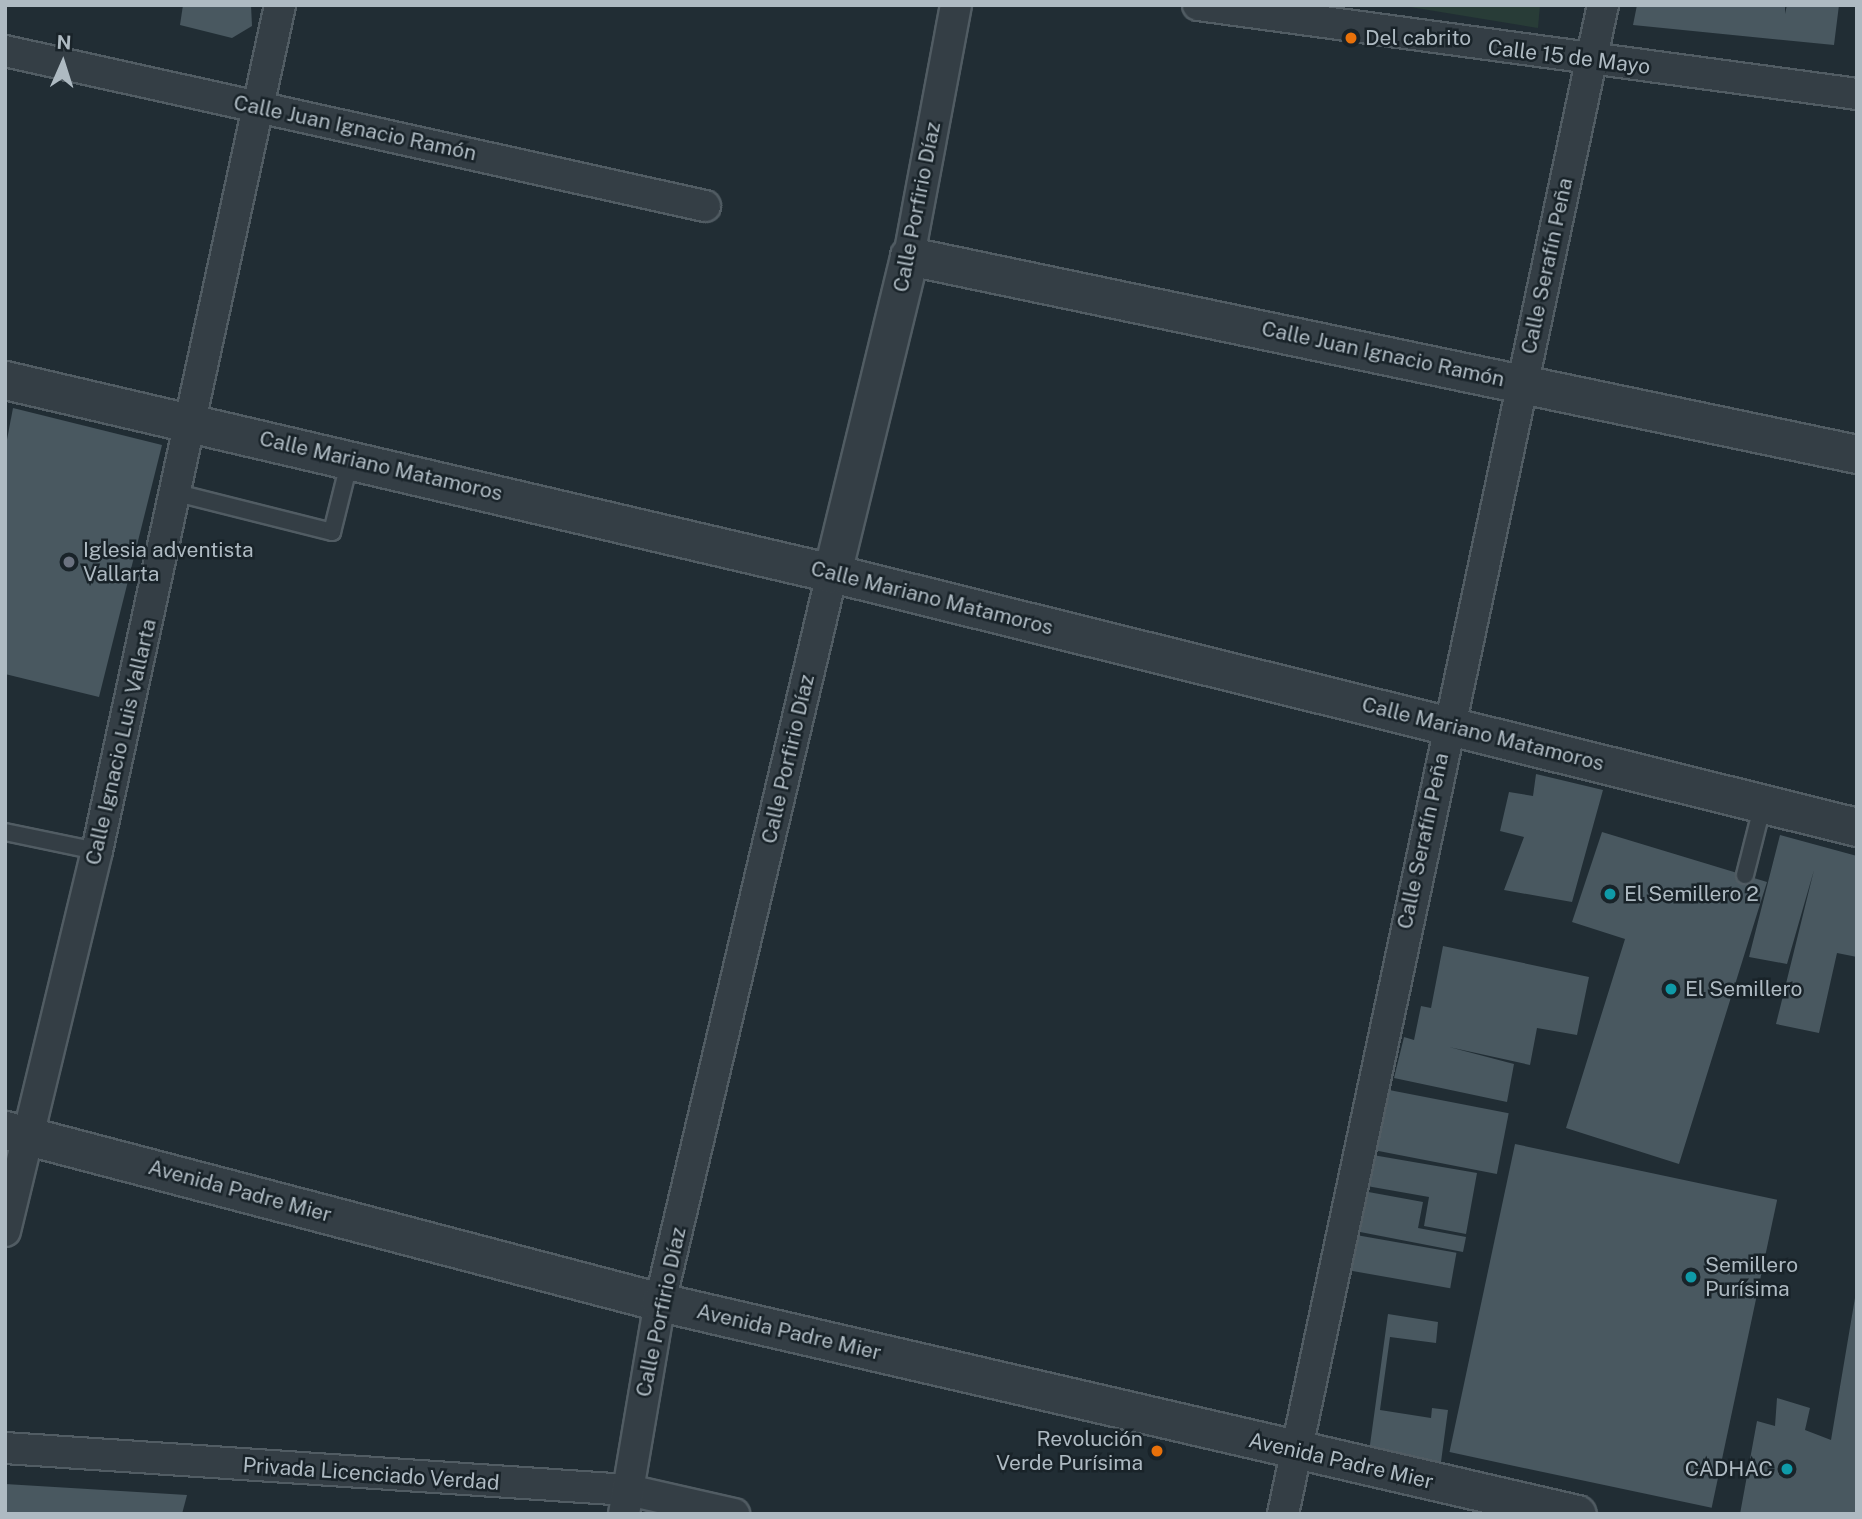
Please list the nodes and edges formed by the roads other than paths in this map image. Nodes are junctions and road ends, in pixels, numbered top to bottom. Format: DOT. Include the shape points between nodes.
graph roads {
  1 [pos="280,5"];
  2 [pos="956,5"];
  3 [pos="1198,5"];
  4 [pos="1603,5"];
  5 [pos="5,51"];
  6 [pos="1592,61"];
  7 [pos="1857,94"];
  8 [pos="256,106"];
  9 [pos="705,206"];
  10 [pos="909,256"];
  11 [pos="5,380"];
  12 [pos="1521,383"];
  13 [pos="193,422"];
  14 [pos="1857,454"];
  15 [pos="350,459"];
  16 [pos="177,494"];
  17 [pos="832,573"];
  18 [pos="1448,726"];
  19 [pos="1763,804"];
  20 [pos="1857,827"];
  21 [pos="5,832"];
  22 [pos="97,851"];
  23 [pos="1745,875"];
  24 [pos="18,1133"];
  25 [pos="5,1231"];
  26 [pos="660,1302"];
  27 [pos="5,1448"];
  28 [pos="1295,1452"];
  29 [pos="626,1502"];
  30 [pos="734,1514"];
  31 [pos="1283,1514"];
  32 [pos="1577,1514"];
  1 -- 8 [label="street, Calle Ignacio Luis Vallarta"];
  2 -- 10 [label="street, Calle Porfirio Díaz"];
  3 -- 6 [label="street, Calle 15 de Mayo"];
  4 -- 6 [label="street, Calle Serafín Peña"];
  5 -- 8 [label="street, Calle Juan Ignacio Ramón"];
  6 -- 7 [label="street, Calle 15 de Mayo"];
  6 -- 12 [label="street, Calle Serafín Peña"];
  8 -- 9 [label="street, Calle Juan Ignacio Ramón"];
  8 -- 13 [label="street, Calle Ignacio Luis Vallarta"];
  10 -- 12 [label="street, Calle Juan Ignacio Ramón"];
  10 -- 17 [label="street, Calle Porfirio Díaz"];
  11 -- 13 [label="street, Calle Mariano Matamoros"];
  12 -- 14 [label="street, Calle Juan Ignacio Ramón"];
  12 -- 18 [label="street, Calle Serafín Peña"];
  13 -- 15 [label="street, Calle Mariano Matamoros"];
  13 -- 16 [label="street, Calle Ignacio Luis Vallarta"];
  15 -- 16 [label="lane" via="332,532"];
  15 -- 17 [label="street, Calle Mariano Matamoros"];
  16 -- 22 [label="street, Calle Ignacio Luis Vallarta"];
  17 -- 18 [label="street, Calle Mariano Matamoros"];
  17 -- 26 [label="street, Calle Porfirio Díaz"];
  18 -- 19 [label="street, Calle Mariano Matamoros"];
  18 -- 28 [label="street, Calle Serafín Peña"];
  19 -- 20 [label="street, Calle Mariano Matamoros"];
  19 -- 23 [label="lane"];
  21 -- 22 [label="lane"];
  22 -- 24 [label="street, Calle Ignacio Luis Vallarta"];
  24 -- 25 [label="street, Calle Ignacio Luis Vallarta"];
  24 -- 26 [label="street, Avenida Padre Mier"];
  26 -- 28 [label="street, Avenida Padre Mier"];
  26 -- 29 [label="street, Calle Porfirio Díaz"];
  27 -- 29 [label="street, Privada Licenciado Verdad"];
  28 -- 31 [label="street, Calle Serafín Peña"];
  28 -- 32 [label="street, Avenida Padre Mier"];
  29 -- 30 [label="street, Privada Licenciado Verdad"];
}
